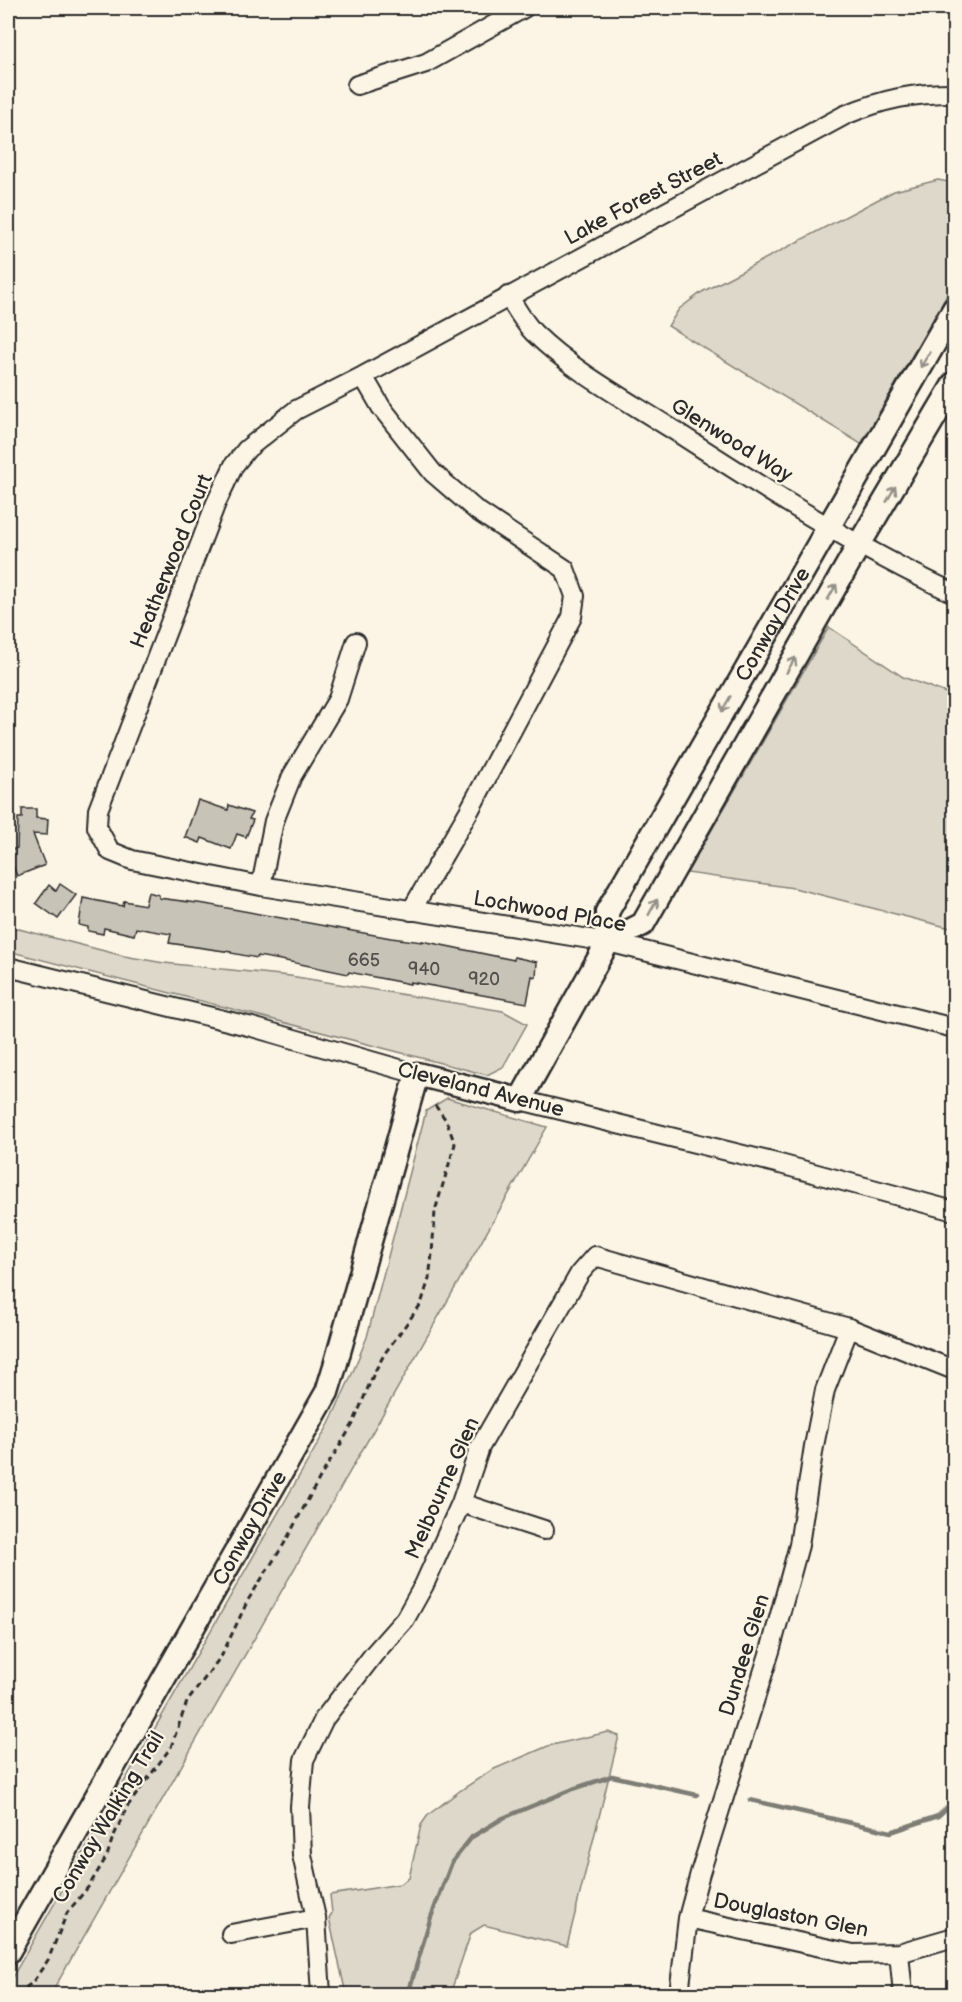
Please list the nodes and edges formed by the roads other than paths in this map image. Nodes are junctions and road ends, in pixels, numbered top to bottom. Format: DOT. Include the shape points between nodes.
graph roads {
  1 [pos="524,8"];
  2 [pos="357,85"];
  3 [pos="954,93"];
  4 [pos="508,296"];
  5 [pos="954,309"];
  6 [pos="363,376"];
  7 [pos="954,384"];
  8 [pos="829,526"];
  9 [pos="860,543"];
  10 [pos="954,593"];
  11 [pos="356,642"];
  12 [pos="132,860"];
  13 [pos="261,886"];
  14 [pos="411,911"];
  15 [pos="608,942"];
  16 [pos="8,967"];
  17 [pos="954,1028"];
  18 [pos="417,1074"];
  19 [pos="520,1100"];
  20 [pos="954,1211"];
  21 [pos="849,1328"];
  22 [pos="954,1370"];
  23 [pos="461,1503"];
  24 [pos="544,1530"];
  25 [pos="316,1918"];
  26 [pos="688,1918"];
  27 [pos="231,1934"];
  28 [pos="954,1937"];
  29 [pos="8,1952"];
  30 [pos="899,1953"];
  31 [pos="321,1995"];
  32 [pos="679,1995"];
  33 [pos="903,1995"];
  1 -- 2 [label="street" via="426,63"];
  3 -- 4 [label="street, Lake Forest Street" via="898,97 845,115"];
  4 -- 6 [label="street, Lake Forest Street"];
  4 -- 8 [label="street, Glenwood Way" via="532,331 564,360"];
  5 -- 8 [label="street, Conway Drive, one-way"];
  6 -- 12 [label="street, Heatherwood Court" via="296,410 234,465 98,810 97,827 110,851"];
  6 -- 14 [label="street" via="433,473 476,510 565,569 575,596 572,617"];
  9 -- 7 [label="street, Conway Drive, one-way"];
  8 -- 9 [label="street, Glenwood Way"];
  8 -- 15 [label="street, Conway Drive, one-way" via="607,912"];
  9 -- 10 [label="street, Glenwood Way"];
  15 -- 9 [label="street, Conway Drive, one-way" via="643,924"];
  11 -- 13 [label="street" via="338,699 292,776 274,821"];
  12 -- 13 [label="street, Lochwood Place"];
  13 -- 14 [label="street, Lochwood Place"];
  14 -- 15 [label="street, Lochwood Place"];
  15 -- 17 [label="street, Lochwood Place"];
  15 -- 19 [label="street"];
  16 -- 18 [label="street, Cleveland Avenue" via="252,1027"];
  18 -- 19 [label="street, Cleveland Avenue"];
  18 -- 29 [label="street, Conway Drive" via="327,1392"];
  19 -- 20 [label="street, Cleveland Avenue"];
  21 -- 22 [label="street, Melbourne Glen"];
  21 -- 23 [label="street, Melbourne Glen" via="595,1256 580,1273 480,1447"];
  21 -- 26 [label="street, Dundee Glen" via="825,1390 794,1566"];
  23 -- 24 [label="street"];
  23 -- 25 [label="street, Melbourne Glen" via="405,1619 324,1719 304,1760 300,1807 302,1855"];
  25 -- 27 [label="street"];
  25 -- 31 [label="street, Melbourne Glen"];
  26 -- 30 [label="street, Douglaston Glen" via="853,1954"];
  26 -- 32 [label="street, Dundee Glen"];
  28 -- 30 [label="street, Douglaston Glen"];
  30 -- 33 [label="street"];
}
